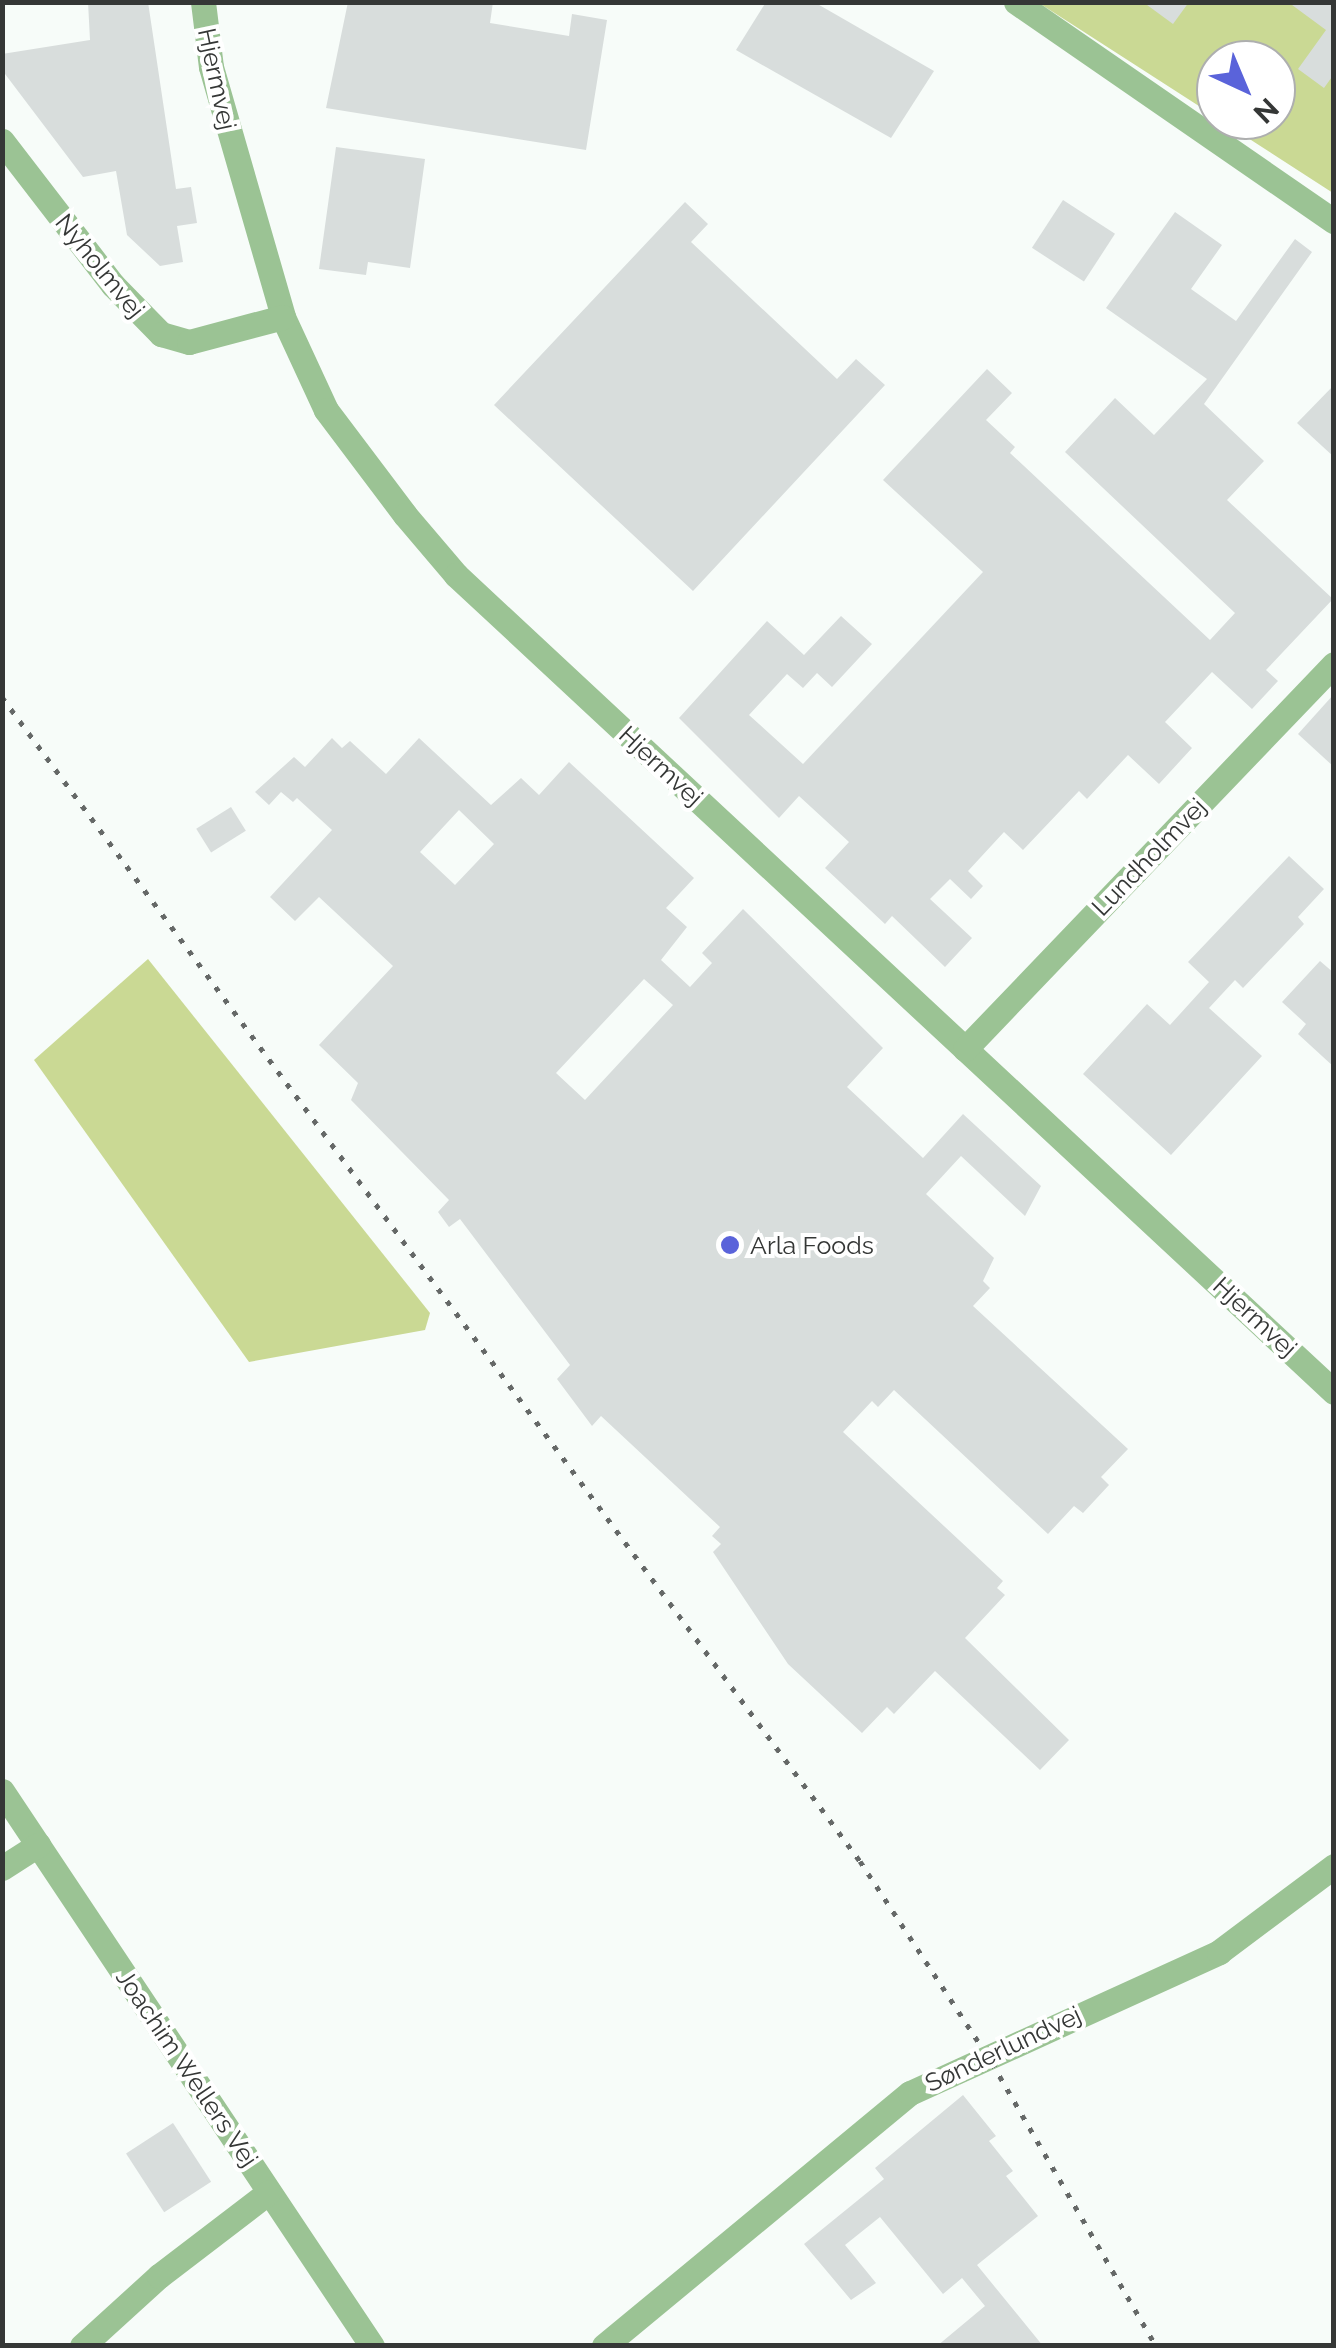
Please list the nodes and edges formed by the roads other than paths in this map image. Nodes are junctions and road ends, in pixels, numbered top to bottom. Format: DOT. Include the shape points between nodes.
graph roads {
  1 [pos="203,2"];
  2 [pos="1016,2"];
  3 [pos="2,141"];
  4 [pos="1334,221"];
  5 [pos="283,317"];
  6 [pos="1334,664"];
  7 [pos="964,1049"];
  8 [pos="1334,1392"];
  9 [pos="2,1791"];
  10 [pos="38,1845"];
  11 [pos="1334,1866"];
  12 [pos="2,1868"];
  13 [pos="269,2192"];
  14 [pos="82,2346"];
  15 [pos="372,2346"];
  16 [pos="604,2346"];
  1 -- 5 [label="street, Hjermvej" via="220,101"];
  2 -- 4 [label="street"];
  3 -- 5 [label="street, Nyholmvej" via="113,285 161,334 189,342"];
  5 -- 7 [label="street, Hjermvej" via="326,410 456,575"];
  6 -- 7 [label="street, Lundholmvej"];
  7 -- 8 [label="street, Hjermvej"];
  9 -- 10 [label="street, Joachim Wellers Vej"];
  10 -- 12 [label="street"];
  10 -- 13 [label="street, Joachim Wellers Vej"];
  11 -- 16 [label="street, Sønderlundvej" via="1219,1952 935,2079"];
  13 -- 14 [label="street" via="159,2276"];
  13 -- 15 [label="street, Joachim Wellers Vej"];
}
